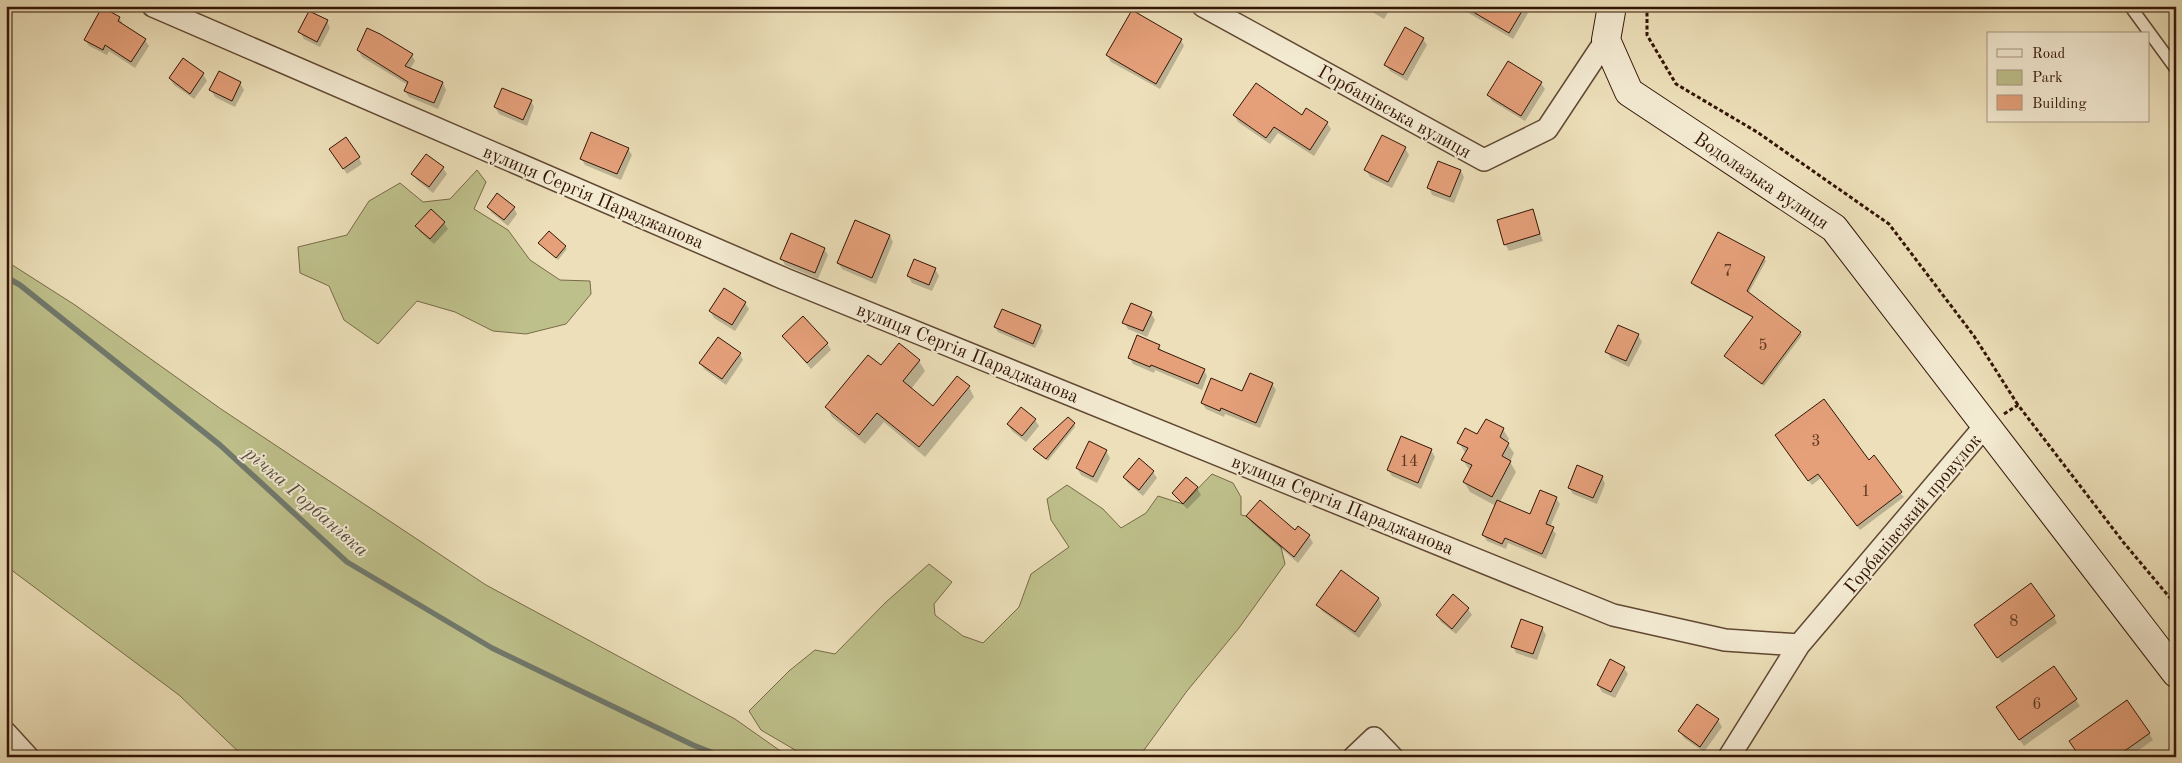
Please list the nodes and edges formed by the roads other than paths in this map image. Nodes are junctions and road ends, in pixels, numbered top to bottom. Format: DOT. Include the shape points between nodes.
graph roads {
  1 [pos="153,6"];
  2 [pos="1203,6"];
  3 [pos="1612,6"];
  4 [pos="2130,6"];
  5 [pos="2149,32"];
  6 [pos="2150,33"];
  7 [pos="1606,40"];
  8 [pos="2176,69"];
  9 [pos="1985,426"];
  10 [pos="1799,645"];
  11 [pos="2176,673"];
  12 [pos="6,733"];
  13 [pos="28,757"];
  14 [pos="1354,757"];
  15 [pos="1392,757"];
  16 [pos="1729,757"];
  1 -- 10 [label="street, вулиця Сергія Параджанова" via="785,279 1613,615 1725,640"];
  2 -- 7 [label="street, Горбанівська вулиця" via="1484,160 1547,129"];
  3 -- 7 [label="street"];
  4 -- 5 [label="lane"];
  6 -- 8 [label="lane"];
  7 -- 9 [label="street, Водолазька вулиця" via="1630,92 1834,228"];
  9 -- 10 [label="street, Горбанівський провулок"];
  9 -- 11 [label="street, Горбанівський провулок"];
  10 -- 16 [label="street, Горбанівський провулок"];
  12 -- 13 [label="street"];
  14 -- 15 [label="street" via="1374,738"];
}
